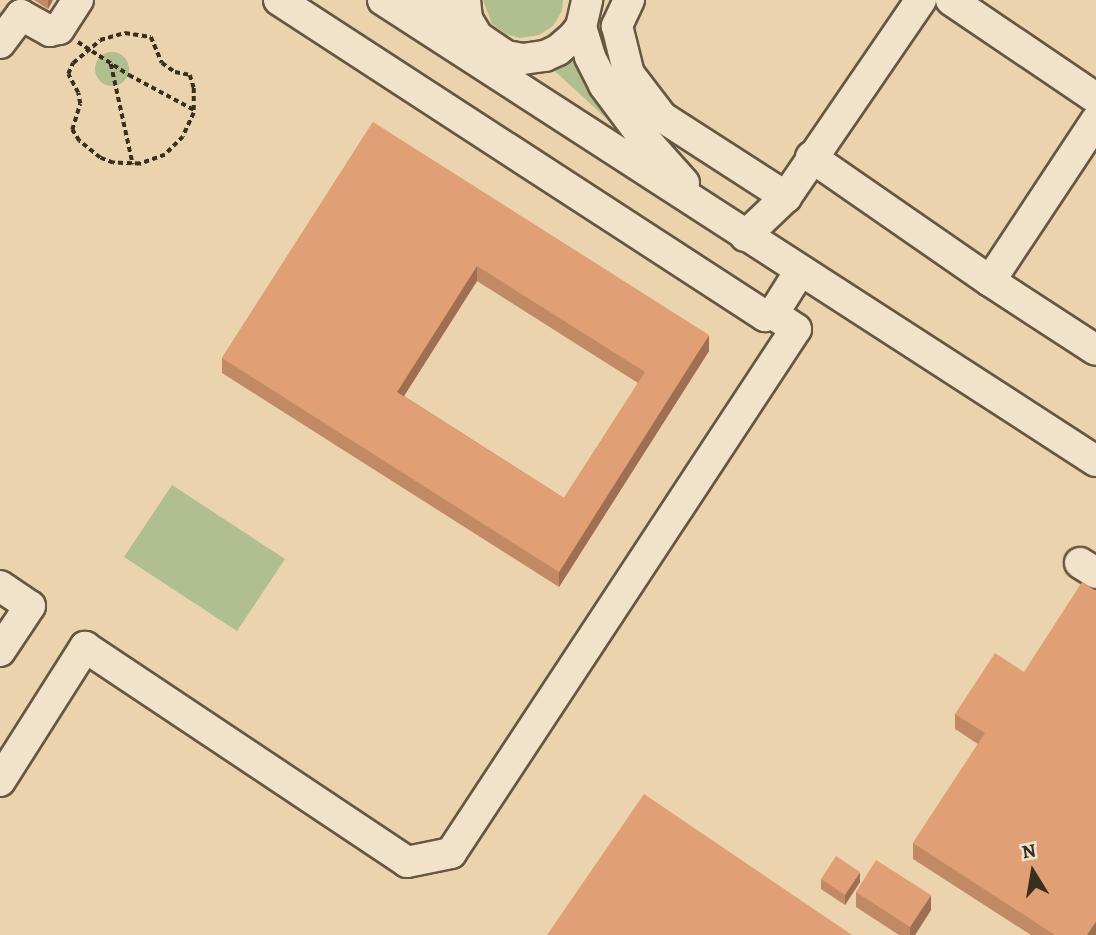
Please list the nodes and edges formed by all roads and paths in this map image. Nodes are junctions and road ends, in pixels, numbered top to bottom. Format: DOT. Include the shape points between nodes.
graph roads {
  1 [pos="78,0"];
  2 [pos="279,0"];
  3 [pos="383,0"];
  4 [pos="415,0"];
  5 [pos="629,0"];
  6 [pos="921,0"];
  7 [pos="951,0"];
  8 [pos="466,9"];
  9 [pos="584,13"];
  10 [pos="59,29"];
  11 [pos="0,43"];
  12 [pos="87,48"];
  13 [pos="523,59"];
  14 [pos="111,63"];
  15 [pos="1096,98"];
  16 [pos="194,110"];
  17 [pos="1096,121"];
  18 [pos="811,157"];
  19 [pos="629,160"];
  20 [pos="133,164"];
  21 [pos="786,197"];
  22 [pos="745,236"];
  23 [pos="800,271"];
  24 [pos="990,281"];
  25 [pos="773,314"];
  26 [pos="1096,351"];
  27 [pos="1096,461"];
  28 [pos="0,586"];
  29 [pos="0,651"];
  30 [pos="0,780"];
  1 -- 10 [label="street"];
  2 -- 25 [label="street" via="765,316"];
  3 -- 19 [label="street"];
  4 -- 8 [label="street"];
  5 -- 21 [label="street" via="617,26 629,74 662,117"];
  6 -- 18 [label="street"];
  7 -- 15 [label="street"];
  8 -- 13 [label="street" via="487,46"];
  9 -- 13 [label="street" via="558,50"];
  9 -- 22 [label="street" via="590,57 604,85 680,179"];
  10 -- 11 [label="street" via="50,31 21,15"];
  10 -- 12 [label="path"];
  12 -- 14 [label="path"];
  12 -- 16 [label="path" via="112,35 151,37 162,63 190,75"];
  12 -- 20 [label="path" via="68,74 80,104 72,130 100,158"];
  13 -- 19 [label="street"];
  14 -- 16 [label="path"];
  14 -- 20 [label="path"];
  16 -- 20 [label="path" via="175,147 153,161"];
  17 -- 24 [label="street"];
  18 -- 21 [label="street"];
  18 -- 24 [label="street"];
  19 -- 22 [label="street"];
  21 -- 22 [label="street"];
  22 -- 23 [label="street"];
  23 -- 25 [label="street"];
  23 -- 27 [label="street"];
  24 -- 26 [label="street"];
  25 -- 30 [label="street" via="796,329 451,853 407,862 85,647"];
  28 -- 29 [label="street" via="30,606"];
}
